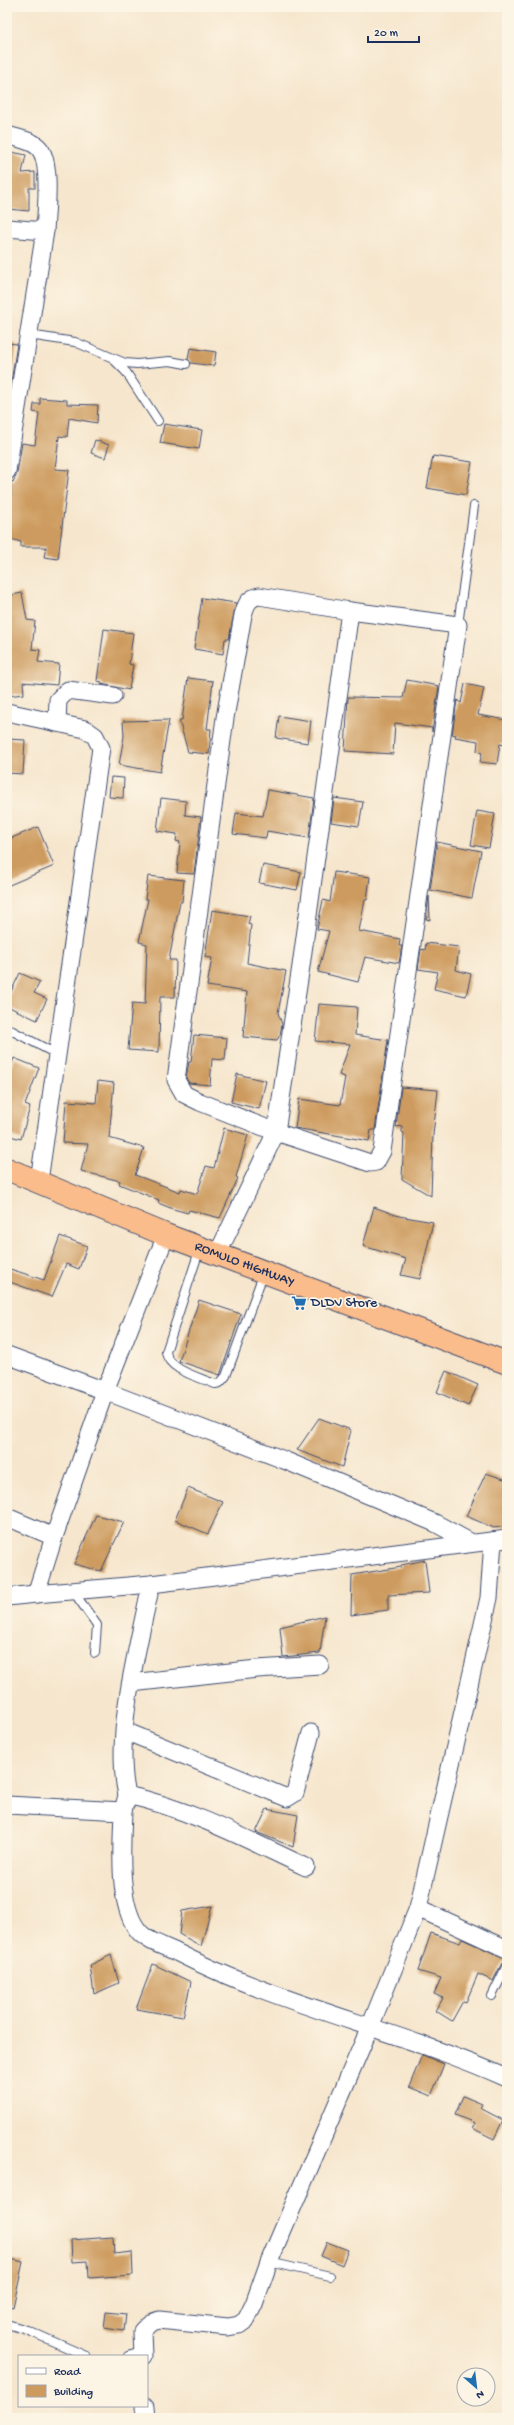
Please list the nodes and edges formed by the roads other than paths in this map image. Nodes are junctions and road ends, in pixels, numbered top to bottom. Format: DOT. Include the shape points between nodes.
graph roads {
  1 [pos="11,136"];
  2 [pos="7,228"];
  3 [pos="45,230"];
  4 [pos="29,335"];
  5 [pos="110,357"];
  6 [pos="186,364"];
  7 [pos="158,421"];
  8 [pos="7,472"];
  9 [pos="474,506"];
  10 [pos="350,611"];
  11 [pos="458,625"];
  12 [pos="114,696"];
  13 [pos="7,712"];
  14 [pos="57,723"];
  15 [pos="7,1028"];
  16 [pos="56,1054"];
  17 [pos="276,1132"];
  18 [pos="7,1168"];
  19 [pos="39,1181"];
  20 [pos="166,1235"];
  21 [pos="209,1251"];
  22 [pos="264,1271"];
  23 [pos="7,1355"];
  24 [pos="507,1363"];
  25 [pos="105,1392"];
  26 [pos="7,1517"];
  27 [pos="54,1537"];
  28 [pos="500,1540"];
  29 [pos="470,1542"];
  30 [pos="152,1584"];
  31 [pos="73,1591"];
  32 [pos="36,1594"];
  33 [pos="7,1597"];
  34 [pos="95,1653"];
  35 [pos="320,1665"];
  36 [pos="131,1683"];
  37 [pos="125,1731"];
  38 [pos="311,1733"];
  39 [pos="125,1803"];
  40 [pos="7,1805"];
  41 [pos="306,1867"];
  42 [pos="418,1908"];
  43 [pos="507,1949"];
  44 [pos="507,1964"];
  45 [pos="492,1996"];
  46 [pos="370,2027"];
  47 [pos="507,2078"];
  48 [pos="269,2262"];
  49 [pos="330,2276"];
  50 [pos="7,2324"];
  51 [pos="138,2354"];
  52 [pos="84,2355"];
  53 [pos="145,2407"];
  54 [pos="146,2418"];
  1 -- 3 [label="street" via="40,148 44,158 48,184"];
  2 -- 3 [label="street"];
  3 -- 4 [label="street"];
  4 -- 5 [label="lane" via="76,342"];
  4 -- 8 [label="street"];
  5 -- 6 [label="lane" via="131,364 170,361"];
  5 -- 7 [label="lane" via="126,372"];
  9 -- 11 [label="lane"];
  10 -- 11 [label="street"];
  10 -- 17 [label="street"];
  10 -- 17 [label="street" via="252,597 243,615 225,718 176,1080 184,1094"];
  11 -- 17 [label="street" via="382,1151 376,1162 370,1164"];
  12 -- 14 [label="street" via="68,690 58,700"];
  13 -- 14 [label="street"];
  14 -- 16 [label="street" via="85,729 95,736 101,748"];
  15 -- 16 [label="lane"];
  16 -- 19 [label="street"];
  17 -- 21 [label="street"];
  18 -- 19 [label="highway, ROMULO HIGHWAY"];
  19 -- 20 [label="highway, ROMULO HIGHWAY"];
  20 -- 21 [label="highway, ROMULO HIGHWAY"];
  20 -- 25 [label="street"];
  21 -- 22 [label="highway, ROMULO HIGHWAY"];
  21 -- 22 [label="lane" via="166,1352 166,1358 174,1366 215,1384 220,1383 226,1376"];
  22 -- 24 [label="highway, ROMULO HIGHWAY"];
  23 -- 25 [label="street"];
  25 -- 27 [label="street"];
  25 -- 29 [label="street" via="284,1460 421,1517"];
  26 -- 27 [label="street"];
  27 -- 32 [label="street"];
  28 -- 29 [label="street"];
  28 -- 42 [label="street"];
  29 -- 30 [label="street"];
  30 -- 31 [label="street"];
  30 -- 36 [label="street"];
  31 -- 32 [label="street"];
  31 -- 34 [label="lane" via="96,1625"];
  32 -- 33 [label="street"];
  35 -- 36 [label="street"];
  36 -- 37 [label="street"];
  37 -- 38 [label="street" via="287,1798 295,1793"];
  37 -- 39 [label="street"];
  39 -- 40 [label="street"];
  39 -- 41 [label="street" via="152,1800 222,1828"];
  39 -- 46 [label="street" via="125,1894 129,1914 144,1936 210,1969 284,1998"];
  42 -- 43 [label="street"];
  42 -- 46 [label="street"];
  44 -- 45 [label="lane"];
  46 -- 47 [label="street" via="401,2036"];
  46 -- 48 [label="street"];
  48 -- 49 [label="lane"];
  48 -- 51 [label="street" via="254,2304 246,2320 239,2325 228,2327 159,2320 150,2323 142,2331"];
  50 -- 52 [label="lane"];
  53 -- 54 [label="street"];
}
